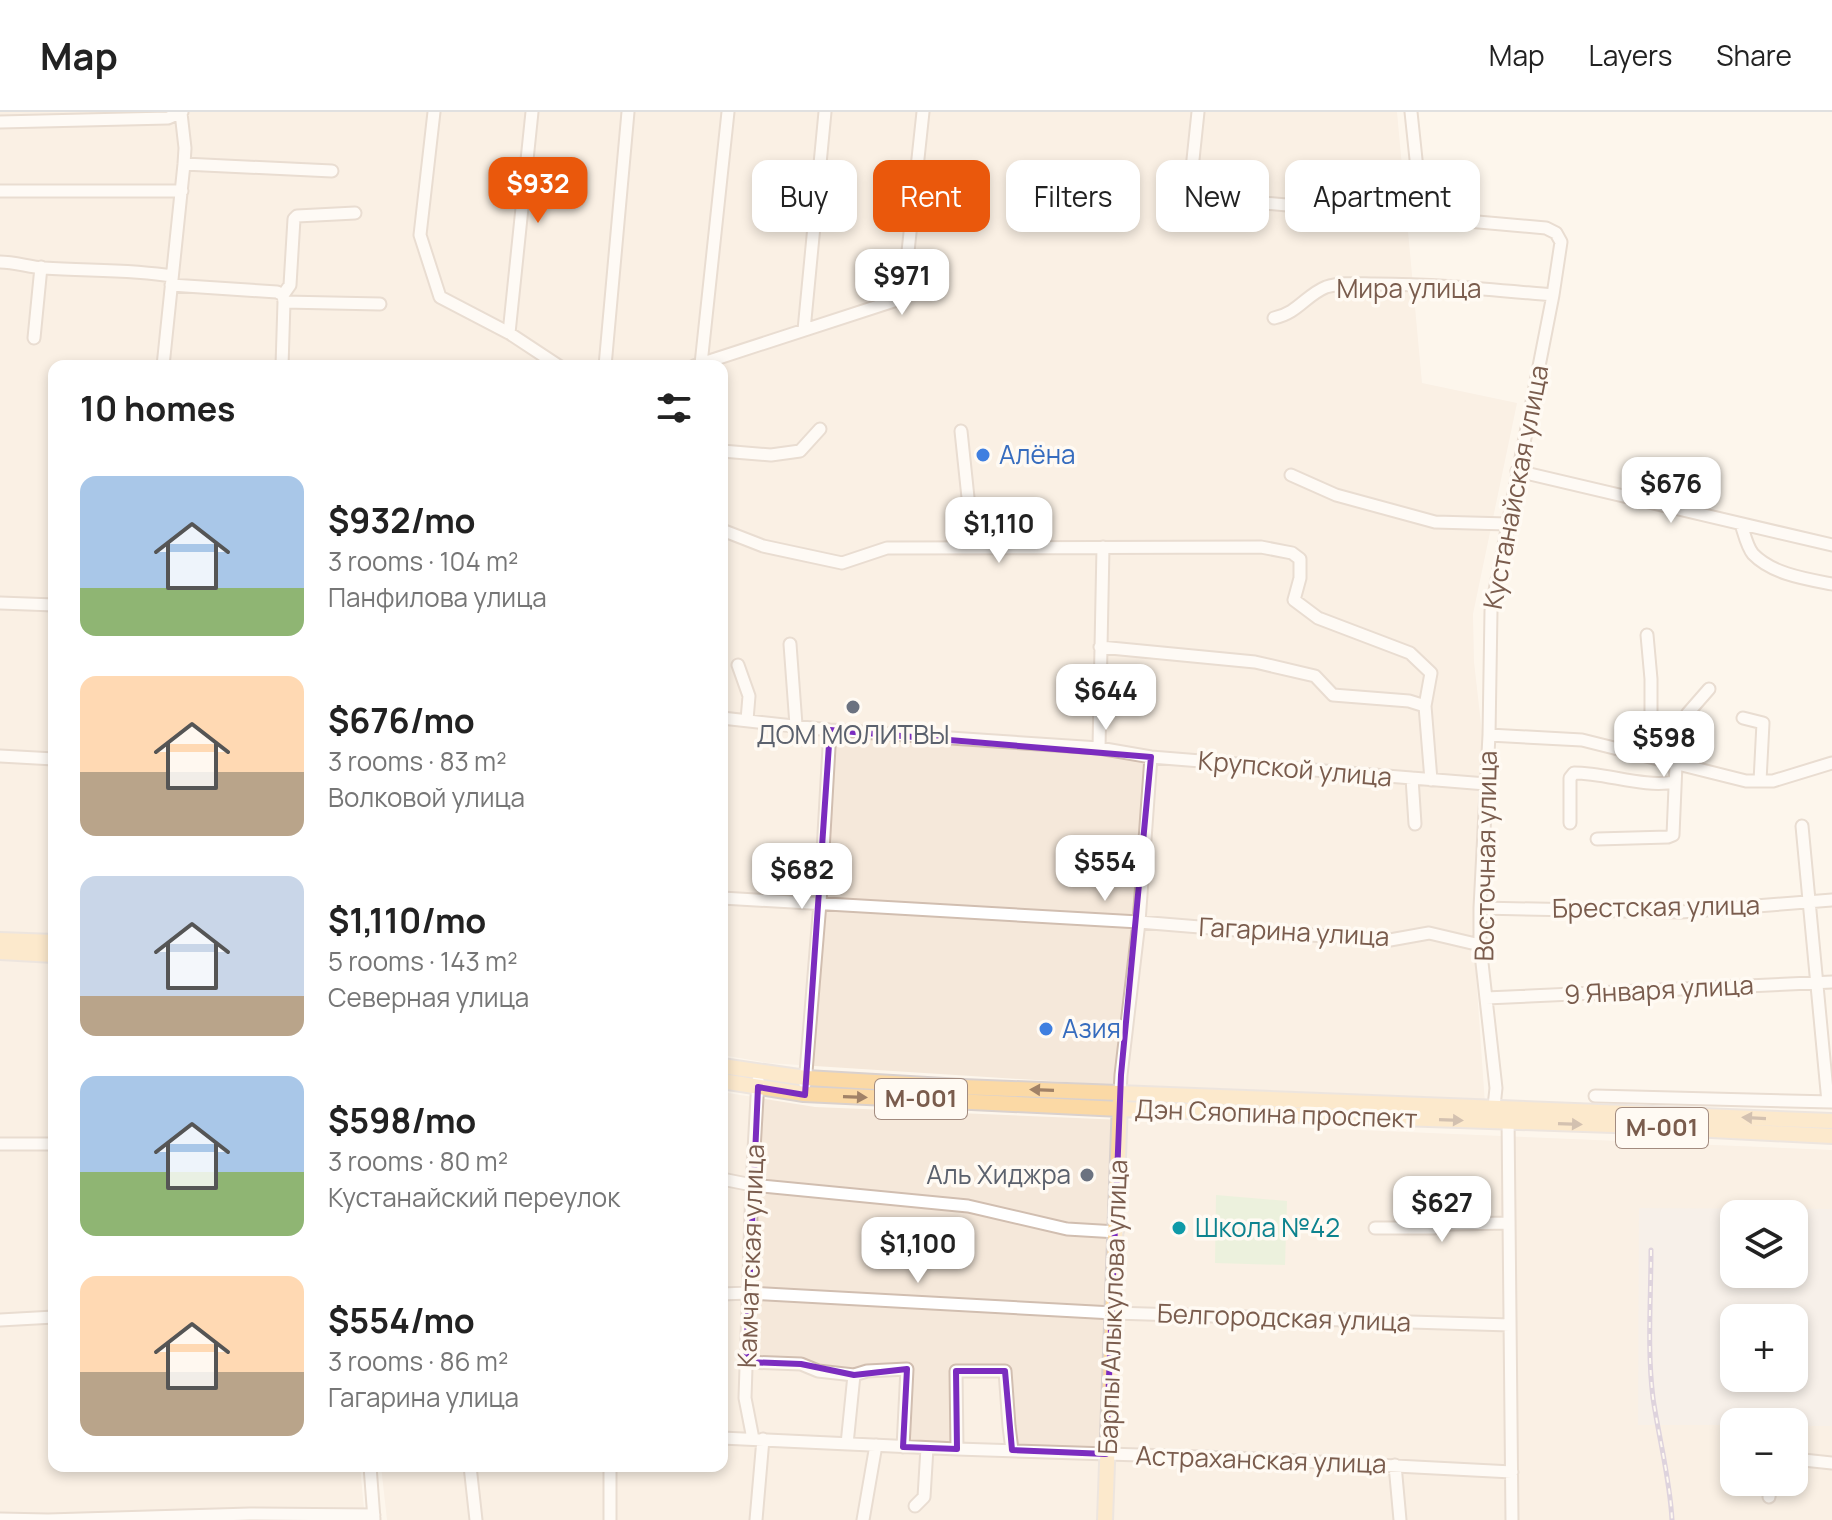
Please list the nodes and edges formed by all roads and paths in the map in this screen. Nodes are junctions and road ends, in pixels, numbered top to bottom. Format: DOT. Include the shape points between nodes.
graph roads {
  1 [pos="182,112"];
  2 [pos="434,112"];
  3 [pos="532,112"];
  4 [pos="628,112"];
  5 [pos="728,112"];
  6 [pos="825,112"];
  7 [pos="923,112"];
  8 [pos="1198,112"];
  9 [pos="1411,112"];
  10 [pos="0,122"];
  11 [pos="1416,160"];
  12 [pos="184,164"];
  13 [pos="332,171"];
  14 [pos="0,191"];
  15 [pos="182,191"];
  16 [pos="1285,204"];
  17 [pos="355,213"];
  18 [pos="1480,222"];
  19 [pos="0,262"];
  20 [pos="41,267"];
  21 [pos="172,280"];
  22 [pos="1553,295"];
  23 [pos="284,299"];
  24 [pos="380,304"];
  25 [pos="1274,318"];
  26 [pos="804,330"];
  27 [pos="509,333"];
  28 [pos="34,338"];
  29 [pos="164,360"];
  30 [pos="282,360"];
  31 [pos="550,360"];
  32 [pos="606,360"];
  33 [pos="699,360"];
  34 [pos="713,360"];
  35 [pos="820,429"];
  36 [pos="961,431"];
  37 [pos="728,451"];
  38 [pos="1517,471"];
  39 [pos="1291,475"];
  40 [pos="1507,524"];
  41 [pos="1741,524"];
  42 [pos="728,532"];
  43 [pos="1832,545"];
  44 [pos="970,547"];
  45 [pos="1103,547"];
  46 [pos="1832,584"];
  47 [pos="0,603"];
  48 [pos="48,605"];
  49 [pos="1647,635"];
  50 [pos="790,644"];
  51 [pos="1100,647"];
  52 [pos="738,665"];
  53 [pos="1709,689"];
  54 [pos="1425,706"];
  55 [pos="728,718"];
  56 [pos="1743,718"];
  57 [pos="747,720"];
  58 [pos="796,725"];
  59 [pos="830,730"];
  60 [pos="1489,735"];
  61 [pos="1099,748"];
  62 [pos="1642,754"];
  63 [pos="0,756"];
  64 [pos="1151,757"];
  65 [pos="48,759"];
  66 [pos="1672,763"];
  67 [pos="1832,763"];
  68 [pos="1412,778"];
  69 [pos="1431,780"];
  70 [pos="1760,781"];
  71 [pos="1675,782"];
  72 [pos="1486,784"];
  73 [pos="1570,823"];
  74 [pos="1415,824"];
  75 [pos="1802,826"];
  76 [pos="1597,839"];
  77 [pos="728,898"];
  78 [pos="1832,900"];
  79 [pos="1809,902"];
  80 [pos="820,903"];
  81 [pos="1480,908"];
  82 [pos="1139,922"];
  83 [pos="0,940"];
  84 [pos="48,942"];
  85 [pos="1480,945"];
  86 [pos="0,952"];
  87 [pos="48,955"];
  88 [pos="1832,982"];
  89 [pos="1817,983"];
  90 [pos="1486,998"];
  91 [pos="728,1067"];
  92 [pos="760,1072"];
  93 [pos="806,1078"];
  94 [pos="728,1082"];
  95 [pos="758,1087"];
  96 [pos="804,1094"];
  97 [pos="1120,1094"];
  98 [pos="1595,1096"];
  99 [pos="1830,1102"];
  100 [pos="1121,1109"];
  101 [pos="1493,1115"];
  102 [pos="1508,1115"];
  103 [pos="1832,1121"];
  104 [pos="1832,1136"];
  105 [pos="0,1144"];
  106 [pos="48,1144"];
  107 [pos="728,1180"];
  108 [pos="752,1185"];
  109 [pos="1509,1223"];
  110 [pos="1375,1228"];
  111 [pos="1117,1232"];
  112 [pos="748,1293"];
  113 [pos="728,1294"];
  114 [pos="1113,1313"];
  115 [pos="48,1317"];
  116 [pos="0,1320"];
  117 [pos="1510,1325"];
  118 [pos="746,1362"];
  119 [pos="854,1375"];
  120 [pos="728,1438"];
  121 [pos="758,1439"];
  122 [pos="847,1444"];
  123 [pos="876,1445"];
  124 [pos="903,1447"];
  125 [pos="927,1448"];
  126 [pos="957,1449"];
  127 [pos="1012,1450"];
  128 [pos="1106,1454"];
  129 [pos="1808,1460"];
  130 [pos="1832,1463"];
  131 [pos="1395,1465"];
  132 [pos="370,1472"];
  133 [pos="471,1472"];
  134 [pos="610,1472"];
  135 [pos="1512,1472"];
  136 [pos="915,1506"];
  137 [pos="374,1518"];
  138 [pos="0,1519"];
  139 [pos="476,1520"];
  140 [pos="610,1520"];
  141 [pos="756,1520"];
  142 [pos="863,1520"];
  143 [pos="1105,1520"];
  144 [pos="1400,1520"];
  145 [pos="1512,1520"];
  1 -- 10 [label="street" via="168,118"];
  1 -- 12 [label="street"];
  2 -- 27 [label="street" via="420,235 440,297"];
  3 -- 27 [label="street"];
  4 -- 32 [label="street"];
  5 -- 33 [label="street"];
  6 -- 26 [label="street"];
  7 -- 26 [label="street" via="903,298"];
  8 -- 16 [label="street" via="1191,194"];
  9 -- 11 [label="street"];
  12 -- 13 [label="street"];
  12 -- 15 [label="street"];
  14 -- 15 [label="street"];
  15 -- 21 [label="street"];
  17 -- 23 [label="street" via="294,219 290,285"];
  18 -- 22 [label="street, Кустанайская улица" via="1556,233 1561,242"];
  19 -- 20 [label="street"];
  20 -- 21 [label="street" via="137,271"];
  20 -- 28 [label="street"];
  21 -- 23 [label="street" via="277,292"];
  21 -- 29 [label="street"];
  22 -- 25 [label="street, Мира улица" via="1417,284 1350,285 1326,287 1289,315"];
  22 -- 38 [label="street, Кустанайская улица"];
  23 -- 24 [label="street"];
  23 -- 30 [label="street"];
  26 -- 34 [label="street"];
  27 -- 31 [label="street"];
  35 -- 37 [label="street" via="800,451"];
  36 -- 44 [label="street"];
  38 -- 40 [label="street, Кустанайская улица"];
  38 -- 41 [label="street"];
  39 -- 40 [label="street" via="1336,495 1435,522"];
  40 -- 60 [label="street, Кустанайская улица" via="1491,611"];
  41 -- 43 [label="street"];
  41 -- 46 [label="street" via="1752,553 1774,568"];
  42 -- 44 [label="street" via="763,546 842,563 887,548"];
  44 -- 45 [label="street"];
  45 -- 51 [label="street"];
  45 -- 54 [label="street" via="1261,547 1292,553 1300,559 1294,600 1318,618 1410,653 1431,673"];
  47 -- 48 [label="street"];
  49 -- 62 [label="street" via="1651,717"];
  50 -- 58 [label="street"];
  51 -- 54 [label="street" via="1255,662 1315,676 1333,695"];
  51 -- 61 [label="street"];
  52 -- 57 [label="street" via="749,696"];
  53 -- 66 [label="street" via="1680,726"];
  54 -- 69 [label="street"];
  55 -- 57 [label="street, Крупской улица"];
  56 -- 70 [label="street" via="1763,723"];
  57 -- 58 [label="street, Крупской улица"];
  58 -- 59 [label="street, Крупской улица"];
  59 -- 61 [label="street, Крупской улица"];
  59 -- 80 [label="street"];
  60 -- 62 [label="street" via="1582,740"];
  60 -- 72 [label="street, Восточная улица"];
  61 -- 64 [label="street, Крупской улица"];
  62 -- 66 [label="street"];
  63 -- 65 [label="street"];
  64 -- 68 [label="street, Крупской улица"];
  64 -- 82 [label="street"];
  66 -- 70 [label="street"];
  66 -- 71 [label="street"];
  67 -- 70 [label="street"];
  68 -- 69 [label="street, Крупской улица"];
  68 -- 74 [label="street"];
  69 -- 72 [label="street, Крупской улица"];
  71 -- 73 [label="street" via="1659,785 1574,773"];
  71 -- 76 [label="street" via="1673,835"];
  72 -- 81 [label="street, Восточная улица"];
  75 -- 79 [label="street"];
  77 -- 80 [label="street, Гагарина улица"];
  78 -- 79 [label="street, Брестская улица"];
  79 -- 81 [label="street, Брестская улица" via="1681,912"];
  79 -- 89 [label="street"];
  80 -- 82 [label="street, Гагарина улица"];
  80 -- 93 [label="street"];
  81 -- 85 [label="street, Восточная улица"];
  82 -- 85 [label="street, Гагарина улица" via="1390,940 1429,933"];
  82 -- 97 [label="street"];
  83 -- 84 [label="main road"];
  85 -- 90 [label="street, Восточная улица"];
  86 -- 87 [label="main road"];
  88 -- 89 [label="street, 9 Января улица"];
  89 -- 90 [label="street, 9 Января улица"];
  89 -- 99 [label="street"];
  90 -- 101 [label="street, Восточная улица" via="1496,1088"];
  91 -- 92 [label="main road, Дэн Сяопина проспект / M-001"];
  92 -- 93 [label="main road, Дэн Сяопина проспект / M-001"];
  92 -- 95 [label="street, Камчатская улица"];
  93 -- 96 [label="street"];
  97 -- 93 [label="main road, Дэн Сяопина проспект / M-001, one-way"];
  94 -- 95 [label="main road, Дэн Сяопина проспект / M-001"];
  95 -- 96 [label="main road, Дэн Сяопина проспект / M-001"];
  95 -- 108 [label="street, Камчатская улица"];
  96 -- 100 [label="main road, Дэн Сяопина проспект / M-001, one-way"];
  97 -- 100 [label="main road, Барпы Алыкулова улица"];
  97 -- 101 [label="main road, Дэн Сяопина проспект / M-001"];
  98 -- 99 [label="street"];
  100 -- 101 [label="main road, Дэн Сяопина проспект / M-001, one-way"];
  100 -- 111 [label="main road, Барпы Алыкулова улица"];
  101 -- 102 [label="main road, Дэн Сяопина проспект / M-001"];
  103 -- 102 [label="main road, Дэн Сяопина проспект / M-001, one-way"];
  102 -- 104 [label="main road, Дэн Сяопина проспект / M-001, one-way"];
  102 -- 109 [label="street"];
  105 -- 106 [label="street"];
  107 -- 108 [label="street"];
  108 -- 111 [label="street" via="968,1206 1067,1229"];
  108 -- 112 [label="street, Камчатская улица"];
  109 -- 110 [label="street"];
  109 -- 117 [label="street"];
  111 -- 114 [label="main road, Барпы Алыкулова улица"];
  112 -- 113 [label="street, Белгородская улица"];
  112 -- 114 [label="street, Белгородская улица"];
  112 -- 118 [label="street, Камчатская улица"];
  114 -- 117 [label="street, Белгородская улица"];
  114 -- 128 [label="main road, Барпы Алыкулова улица"];
  115 -- 116 [label="street"];
  117 -- 135 [label="street"];
  118 -- 119 [label="street" via="801,1364"];
  118 -- 121 [label="street, Камчатская улица" via="745,1398"];
  119 -- 122 [label="street"];
  119 -- 124 [label="street" via="907,1369"];
  120 -- 121 [label="street, Астраханская улица"];
  121 -- 122 [label="street, Астраханская улица"];
  121 -- 141 [label="street, Камчатская улица"];
  122 -- 123 [label="street, Астраханская улица"];
  123 -- 124 [label="street, Астраханская улица"];
  123 -- 142 [label="street"];
  124 -- 125 [label="street, Астраханская улица"];
  125 -- 126 [label="street, Астраханская улица"];
  125 -- 136 [label="street" via="924,1497"];
  126 -- 127 [label="street, Астраханская улица"];
  126 -- 127 [label="street" via="956,1371 1005,1371"];
  127 -- 128 [label="street, Астраханская улица"];
  128 -- 131 [label="street, Астраханская улица"];
  128 -- 143 [label="main road, Барпы Алыкулова улица"];
  129 -- 130 [label="street"];
  131 -- 135 [label="street, Астраханская улица"];
  131 -- 144 [label="street"];
  132 -- 137 [label="street"];
  133 -- 139 [label="street"];
  134 -- 140 [label="street"];
  135 -- 145 [label="street"];
  137 -- 138 [label="street" via="250,1514"];
}
